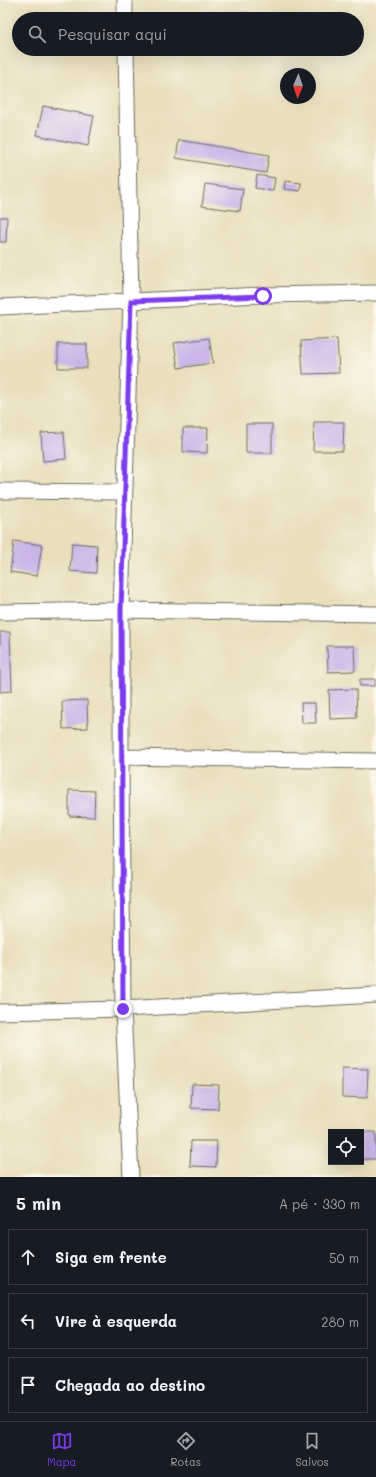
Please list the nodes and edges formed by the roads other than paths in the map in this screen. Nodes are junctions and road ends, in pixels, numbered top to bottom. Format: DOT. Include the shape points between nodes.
graph roads {
  1 [pos="125,0"];
  2 [pos="125,12"];
  3 [pos="126,56"];
  4 [pos="376,293"];
  5 [pos="131,301"];
  6 [pos="0,307"];
  7 [pos="0,492"];
  8 [pos="124,492"];
  9 [pos="121,610"];
  10 [pos="0,612"];
  11 [pos="376,614"];
  12 [pos="121,757"];
  13 [pos="376,762"];
  14 [pos="376,995"];
  15 [pos="123,1009"];
  16 [pos="0,1012"];
  17 [pos="131,1177"];
  1 -- 2 [label="street"];
  3 -- 5 [label="street"];
  4 -- 5 [label="street"];
  5 -- 6 [label="street"];
  5 -- 8 [label="street"];
  7 -- 8 [label="street"];
  8 -- 9 [label="street"];
  9 -- 10 [label="street"];
  9 -- 11 [label="street"];
  9 -- 12 [label="street"];
  12 -- 13 [label="street"];
  12 -- 15 [label="street"];
  14 -- 15 [label="street"];
  15 -- 16 [label="street"];
  15 -- 17 [label="street"];
}
